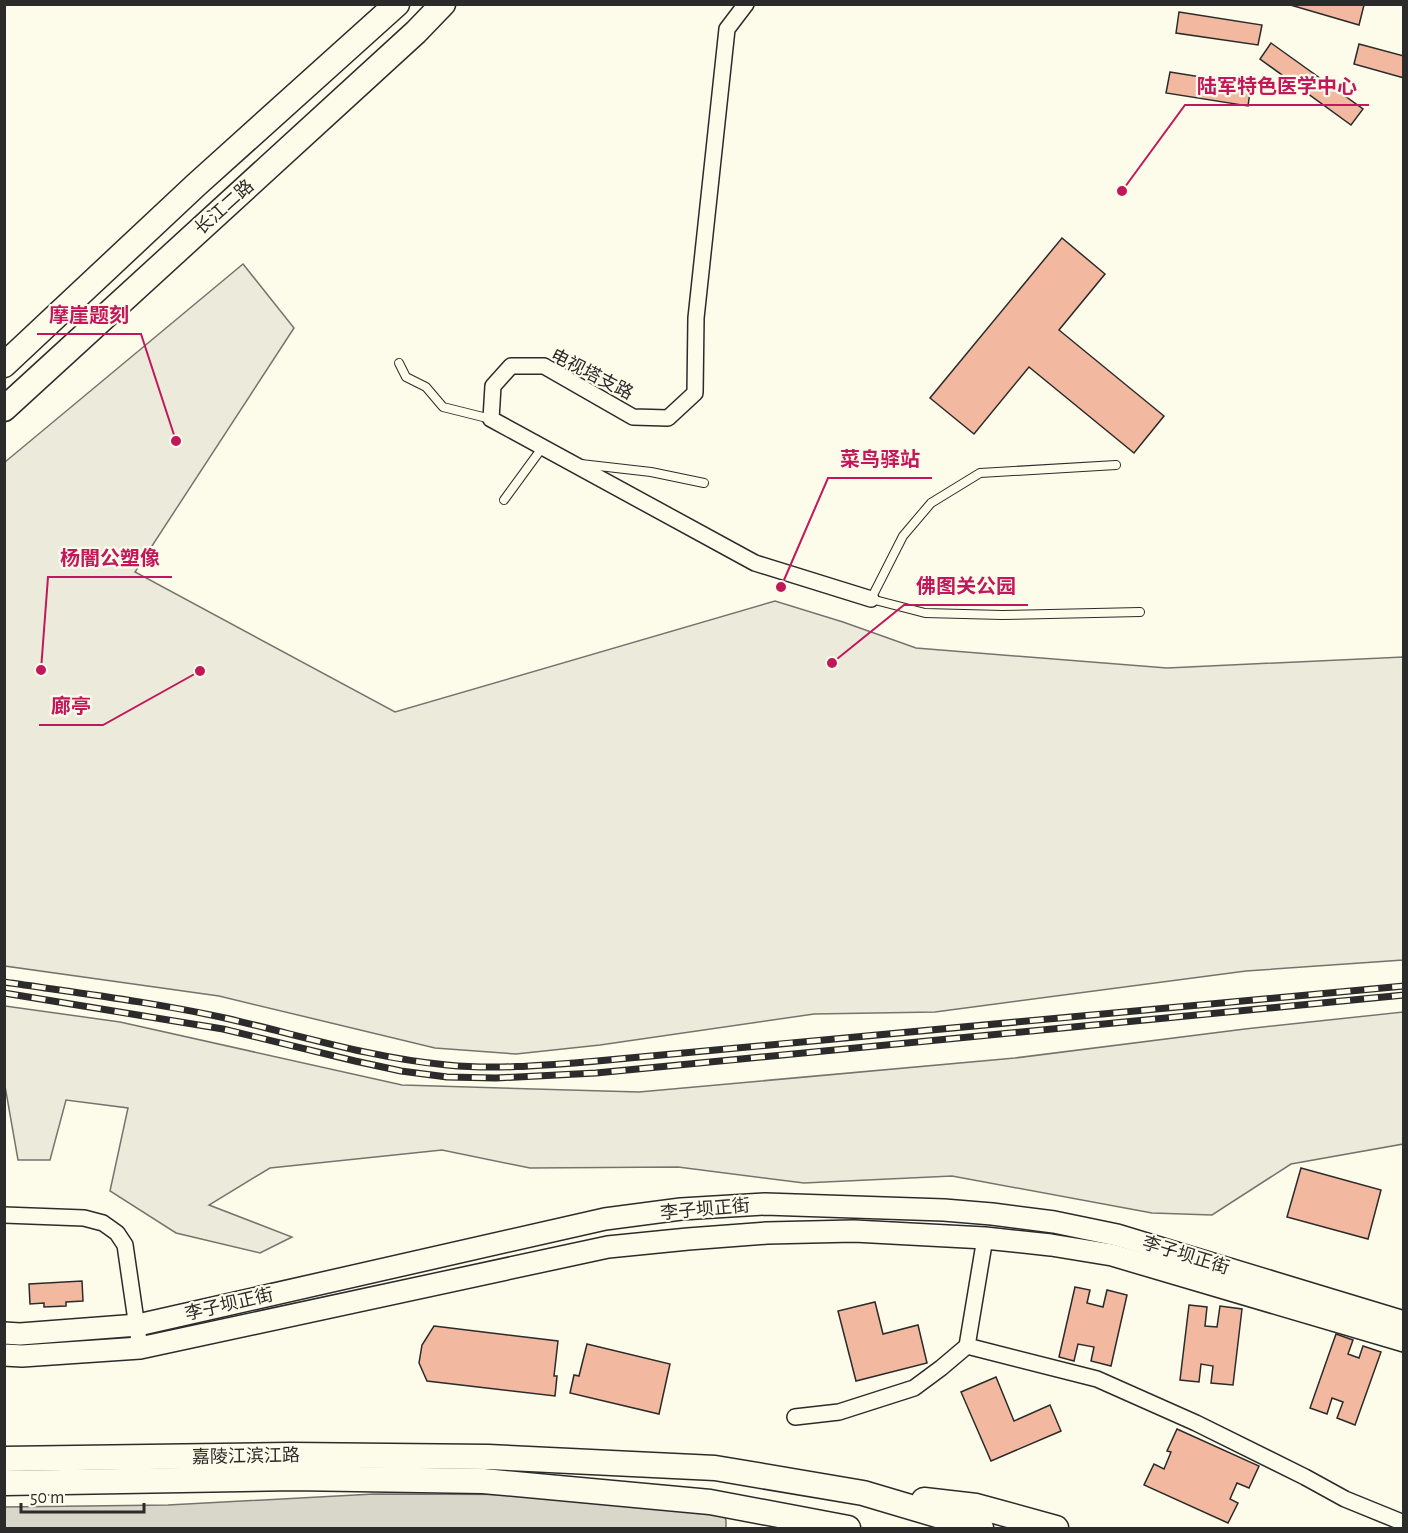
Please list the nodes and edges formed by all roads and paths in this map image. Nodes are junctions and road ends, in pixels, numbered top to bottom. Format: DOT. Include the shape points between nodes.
graph roads {
  1 [pos="397,4"];
  2 [pos="443,4"];
  3 [pos="746,4"];
  4 [pos="399,363"];
  5 [pos="4,365"];
  6 [pos="4,409"];
  7 [pos="491,419"];
  8 [pos="542,448"];
  9 [pos="570,462"];
  10 [pos="1116,465"];
  11 [pos="704,483"];
  12 [pos="504,500"];
  13 [pos="871,599"];
  14 [pos="1140,612"];
  15 [pos="4,1215"];
  16 [pos="985,1238"];
  17 [pos="1404,1322"];
  18 [pos="138,1325"];
  19 [pos="12,1333"];
  20 [pos="1404,1341"];
  21 [pos="967,1346"];
  22 [pos="140,1348"];
  23 [pos="13,1355"];
  24 [pos="795,1417"];
  25 [pos="4,1459"];
  26 [pos="4,1483"];
  27 [pos="863,1492"];
  28 [pos="1404,1523"];
  29 [pos="848,1528"];
  30 [pos="981,1528"];
  31 [pos="1056,1528"];
  1 -- 5 [label="main road, 长江二路"];
  2 -- 6 [label="main road, 长江二路"];
  3 -- 7 [label="street, 电视塔支路" via="727,29 696,318 695,393 668,418 633,417 544,366 511,366 493,386"];
  4 -- 7 [label="lane" via="406,377 426,387 443,407"];
  7 -- 8 [label="street"];
  8 -- 9 [label="street"];
  8 -- 12 [label="lane"];
  9 -- 11 [label="lane"];
  9 -- 13 [label="street" via="755,563"];
  10 -- 13 [label="lane" via="980,473 931,503 903,536"];
  13 -- 14 [label="lane" via="925,614"];
  15 -- 18 [label="street" via="84,1218 103,1222 117,1233 125,1245"];
  16 -- 20 [label="main road, 李子坝正街" via="1112,1255"];
  16 -- 21 [label="street"];
  16 -- 22 [label="main road, 李子坝正街" via="854,1231 767,1233 608,1247"];
  17 -- 18 [label="main road, 李子坝正街" via="1117,1234 1054,1222 944,1210 765,1204 604,1219"];
  18 -- 19 [label="main road, 李子坝正街"];
  18 -- 22 [label="street"];
  21 -- 24 [label="street" via="914,1388 839,1412"];
  21 -- 28 [label="street" via="1097,1379 1196,1423 1345,1499"];
  22 -- 23 [label="main road, 李子坝正街"];
  25 -- 27 [label="main road, 嘉陵江滨江路" via="488,1457 715,1468"];
  26 -- 29 [label="main road, 嘉陵江滨江路" via="293,1478 483,1481 710,1502"];
  27 -- 30 [label="main road"];
  27 -- 31 [label="main road" via="976,1506"];
}
